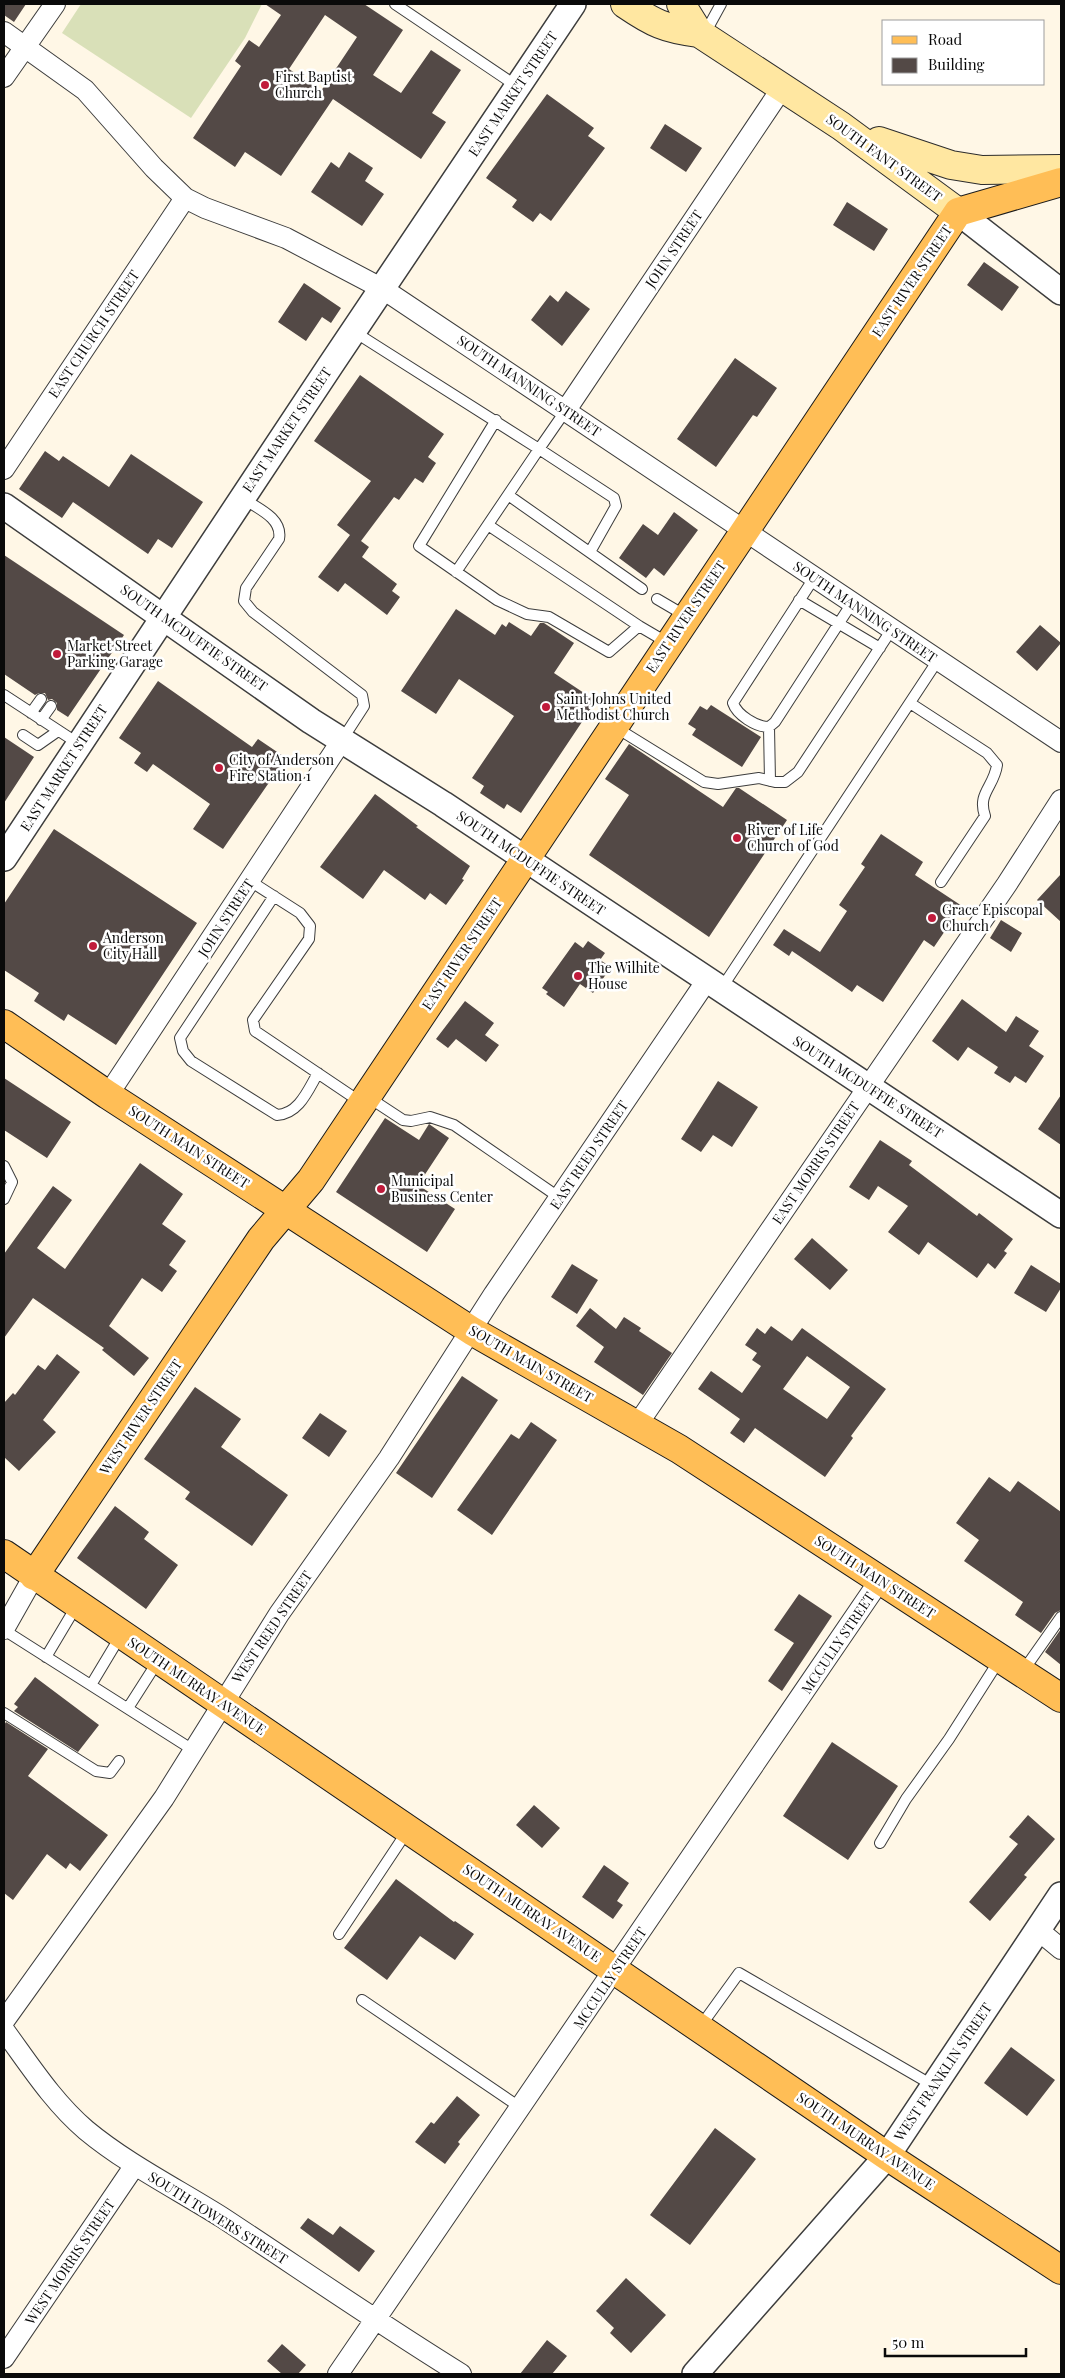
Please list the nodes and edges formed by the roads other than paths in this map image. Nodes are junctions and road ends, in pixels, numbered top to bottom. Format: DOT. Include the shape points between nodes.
graph roads {
  1 [pos="55,4"];
  2 [pos="395,4"];
  3 [pos="574,4"];
  4 [pos="625,4"];
  5 [pos="681,4"];
  6 [pos="721,4"];
  7 [pos="4,32"];
  8 [pos="702,35"];
  9 [pos="24,46"];
  10 [pos="4,77"];
  11 [pos="518,86"];
  12 [pos="782,88"];
  13 [pos="841,126"];
  14 [pos="1061,169"];
  15 [pos="1061,182"];
  16 [pos="185,198"];
  17 [pos="958,212"];
  18 [pos="383,289"];
  19 [pos="1061,292"];
  20 [pos="353,331"];
  21 [pos="566,410"];
  22 [pos="496,420"];
  23 [pos="540,449"];
  24 [pos="4,469"];
  25 [pos="508,495"];
  26 [pos="242,498"];
  27 [pos="4,506"];
  28 [pos="488,525"];
  29 [pos="744,531"];
  30 [pos="590,552"];
  31 [pos="456,572"];
  32 [pos="814,578"];
  33 [pos="642,589"];
  34 [pos="657,599"];
  35 [pos="800,600"];
  36 [pos="852,603"];
  37 [pos="164,617"];
  38 [pos="686,617"];
  39 [pos="839,624"];
  40 [pos="639,626"];
  41 [pos="892,629"];
  42 [pos="668,644"];
  43 [pos="880,648"];
  44 [pos="938,660"];
  45 [pos="4,695"];
  46 [pos="40,699"];
  47 [pos="910,703"];
  48 [pos="51,706"];
  49 [pos="31,713"];
  50 [pos="41,720"];
  51 [pos="614,726"];
  52 [pos="769,727"];
  53 [pos="58,731"];
  54 [pos="23,735"];
  55 [pos="342,740"];
  56 [pos="1061,742"];
  57 [pos="79,744"];
  58 [pos="770,781"];
  59 [pos="1061,800"];
  60 [pos="4,858"];
  61 [pos="526,859"];
  62 [pos="250,881"];
  63 [pos="941,882"];
  64 [pos="274,896"];
  65 [pos="714,985"];
  66 [pos="4,1024"];
  67 [pos="318,1073"];
  68 [pos="868,1087"];
  69 [pos="108,1095"];
  70 [pos="365,1100"];
  71 [pos="4,1166"];
  72 [pos="560,1198"];
  73 [pos="4,1199"];
  74 [pos="286,1210"];
  75 [pos="1061,1214"];
  76 [pos="472,1331"];
  77 [pos="637,1425"];
  78 [pos="4,1554"];
  79 [pos="34,1576"];
  80 [pos="880,1580"];
  81 [pos="77,1605"];
  82 [pos="1061,1617"];
  83 [pos="4,1630"];
  84 [pos="121,1635"];
  85 [pos="46,1657"];
  86 [pos="159,1660"];
  87 [pos="1011,1666"];
  88 [pos="91,1685"];
  89 [pos="1061,1698"];
  90 [pos="222,1702"];
  91 [pos="128,1708"];
  92 [pos="4,1713"];
  93 [pos="193,1750"];
  94 [pos="120,1761"];
  95 [pos="409,1830"];
  96 [pos="880,1843"];
  97 [pos="1061,1895"];
  98 [pos="1038,1930"];
  99 [pos="340,1934"];
  100 [pos="1061,1949"];
  101 [pos="615,1970"];
  102 [pos="362,2000"];
  103 [pos="4,2021"];
  104 [pos="700,2028"];
  105 [pos="4,2030"];
  106 [pos="934,2086"];
  107 [pos="522,2108"];
  108 [pos="887,2156"];
  109 [pos="135,2165"];
  110 [pos="1061,2270"];
  111 [pos="376,2320"];
  112 [pos="4,2358"];
  113 [pos="338,2374"];
  114 [pos="461,2374"];
  115 [pos="695,2374"];
  1 -- 9 [label="street"];
  2 -- 11 [label="lane"];
  3 -- 11 [label="street, EAST MARKET STREET"];
  4 -- 8 [label="main road, SOUTH FANT STREET" via="654,23"];
  5 -- 8 [label="main road, SOUTH FANT STREET"];
  6 -- 8 [label="lane"];
  7 -- 9 [label="street, SOUTH MANNING STREET"];
  8 -- 12 [label="main road, SOUTH FANT STREET"];
  9 -- 10 [label="street"];
  9 -- 16 [label="street, SOUTH MANNING STREET" via="85,90"];
  11 -- 18 [label="street, EAST MARKET STREET"];
  12 -- 13 [label="main road, SOUTH FANT STREET"];
  12 -- 21 [label="street, JOHN STREET"];
  13 -- 14 [label="main road" via="887,145 951,165 982,170"];
  13 -- 17 [label="main road, SOUTH FANT STREET"];
  15 -- 17 [label="main road, EAST RIVER STREET"];
  16 -- 18 [label="street, SOUTH MANNING STREET" via="286,238"];
  16 -- 24 [label="street, EAST CHURCH STREET"];
  17 -- 19 [label="street, SOUTH FANT STREET"];
  17 -- 29 [label="main road, EAST RIVER STREET"];
  18 -- 20 [label="street, EAST MARKET STREET"];
  18 -- 21 [label="street, SOUTH MANNING STREET"];
  20 -- 22 [label="lane"];
  20 -- 26 [label="street, EAST MARKET STREET"];
  21 -- 23 [label="lane"];
  21 -- 29 [label="street, SOUTH MANNING STREET"];
  22 -- 23 [label="lane"];
  22 -- 31 [label="lane" via="419,546"];
  23 -- 25 [label="lane"];
  23 -- 30 [label="lane" via="614,498 616,506"];
  25 -- 28 [label="lane"];
  25 -- 30 [label="lane"];
  26 -- 37 [label="street, EAST MARKET STREET"];
  26 -- 55 [label="lane" via="278,523 281,531 246,588 244,602 362,696 364,706"];
  27 -- 37 [label="street, SOUTH MCDUFFIE STREET"];
  28 -- 31 [label="lane"];
  28 -- 40 [label="lane"];
  29 -- 32 [label="street, SOUTH MANNING STREET"];
  29 -- 38 [label="main road, EAST RIVER STREET"];
  30 -- 33 [label="lane"];
  31 -- 40 [label="lane" via="497,600 527,614 549,617 609,652"];
  32 -- 35 [label="lane"];
  32 -- 36 [label="street, SOUTH MANNING STREET"];
  34 -- 38 [label="lane"];
  35 -- 39 [label="lane"];
  35 -- 52 [label="lane" via="733,703 735,709 760,727"];
  36 -- 39 [label="lane"];
  36 -- 41 [label="street, SOUTH MANNING STREET"];
  37 -- 55 [label="street, SOUTH MCDUFFIE STREET"];
  37 -- 57 [label="street, EAST MARKET STREET"];
  38 -- 42 [label="main road, EAST RIVER STREET"];
  39 -- 43 [label="lane"];
  39 -- 52 [label="lane"];
  40 -- 42 [label="lane"];
  41 -- 43 [label="lane"];
  41 -- 44 [label="street, SOUTH MANNING STREET"];
  42 -- 51 [label="main road, EAST RIVER STREET"];
  43 -- 58 [label="lane" via="798,772 786,782"];
  44 -- 47 [label="lane"];
  44 -- 56 [label="street, SOUTH MANNING STREET"];
  45 -- 49 [label="lane"];
  46 -- 49 [label="lane"];
  47 -- 63 [label="lane" via="986,753 997,765 983,796 985,816"];
  47 -- 65 [label="lane"];
  48 -- 50 [label="lane"];
  49 -- 50 [label="lane"];
  50 -- 53 [label="lane"];
  51 -- 58 [label="lane" via="704,782 718,784 759,778"];
  51 -- 61 [label="main road, EAST RIVER STREET"];
  52 -- 58 [label="lane"];
  53 -- 54 [label="lane" via="38,745"];
  53 -- 57 [label="lane"];
  55 -- 61 [label="street, SOUTH MCDUFFIE STREET"];
  55 -- 62 [label="street, JOHN STREET"];
  57 -- 60 [label="street, EAST MARKET STREET"];
  59 -- 68 [label="street, EAST MORRIS STREET"];
  61 -- 65 [label="street, SOUTH MCDUFFIE STREET"];
  61 -- 70 [label="main road, EAST RIVER STREET"];
  62 -- 64 [label="lane"];
  62 -- 69 [label="street, JOHN STREET"];
  64 -- 67 [label="lane" via="300,913 310,926 309,939 253,1020 255,1031"];
  64 -- 67 [label="lane" via="180,1038 183,1051 191,1060 277,1115 286,1115 298,1105"];
  65 -- 68 [label="street, SOUTH MCDUFFIE STREET"];
  65 -- 72 [label="street, EAST REED STREET"];
  66 -- 69 [label="main road, SOUTH MAIN STREET"];
  67 -- 70 [label="lane"];
  68 -- 75 [label="street, SOUTH MCDUFFIE STREET"];
  68 -- 77 [label="street, EAST MORRIS STREET"];
  69 -- 74 [label="main road, SOUTH MAIN STREET"];
  70 -- 72 [label="lane" via="403,1120 411,1122 430,1118 454,1125"];
  70 -- 74 [label="main road, EAST RIVER STREET" via="311,1180"];
  71 -- 73 [label="lane" via="12,1182"];
  72 -- 76 [label="street, EAST REED STREET"];
  74 -- 76 [label="main road, SOUTH MAIN STREET"];
  74 -- 79 [label="main road, WEST RIVER STREET" via="261,1239"];
  76 -- 77 [label="main road, SOUTH MAIN STREET"];
  76 -- 90 [label="street, WEST REED STREET"];
  77 -- 80 [label="main road, SOUTH MAIN STREET" via="679,1448"];
  78 -- 79 [label="main road, SOUTH MURRAY AVENUE"];
  79 -- 81 [label="main road, SOUTH MURRAY AVENUE"];
  79 -- 83 [label="street, WEST RIVER STREET"];
  80 -- 87 [label="main road, SOUTH MAIN STREET"];
  80 -- 101 [label="street, MCCULLY STREET"];
  81 -- 84 [label="main road, SOUTH MURRAY AVENUE"];
  81 -- 85 [label="lane"];
  82 -- 87 [label="lane"];
  83 -- 85 [label="lane"];
  84 -- 86 [label="main road, SOUTH MURRAY AVENUE"];
  84 -- 88 [label="lane"];
  85 -- 88 [label="lane"];
  86 -- 90 [label="main road, SOUTH MURRAY AVENUE"];
  86 -- 91 [label="lane"];
  87 -- 89 [label="main road, SOUTH MAIN STREET"];
  87 -- 96 [label="lane" via="950,1738 906,1799"];
  88 -- 91 [label="lane"];
  90 -- 93 [label="street, WEST REED STREET"];
  90 -- 95 [label="main road, SOUTH MURRAY AVENUE"];
  91 -- 93 [label="lane"];
  92 -- 94 [label="lane" via="96,1771 110,1773"];
  93 -- 103 [label="street, WEST REED STREET" via="164,1798"];
  95 -- 99 [label="lane"];
  95 -- 101 [label="main road, SOUTH MURRAY AVENUE"];
  97 -- 98 [label="street, WEST FRANKLIN STREET"];
  98 -- 100 [label="street"];
  98 -- 106 [label="street, WEST FRANKLIN STREET"];
  101 -- 104 [label="main road, SOUTH MURRAY AVENUE"];
  101 -- 107 [label="street, MCCULLY STREET"];
  102 -- 107 [label="lane"];
  104 -- 106 [label="lane" via="739,1973"];
  104 -- 108 [label="main road, SOUTH MURRAY AVENUE"];
  105 -- 109 [label="street, SOUTH TOWERS STREET" via="48,2091 85,2129"];
  106 -- 108 [label="street, WEST FRANKLIN STREET"];
  107 -- 111 [label="street, MCCULLY STREET"];
  108 -- 110 [label="main road, SOUTH MURRAY AVENUE"];
  108 -- 115 [label="street, WEST FRANKLIN STREET"];
  109 -- 111 [label="street, SOUTH TOWERS STREET" via="221,2217"];
  109 -- 112 [label="street, WEST MORRIS STREET"];
  111 -- 113 [label="street, MCCULLY STREET"];
  111 -- 114 [label="street, SOUTH TOWERS STREET"];
}
